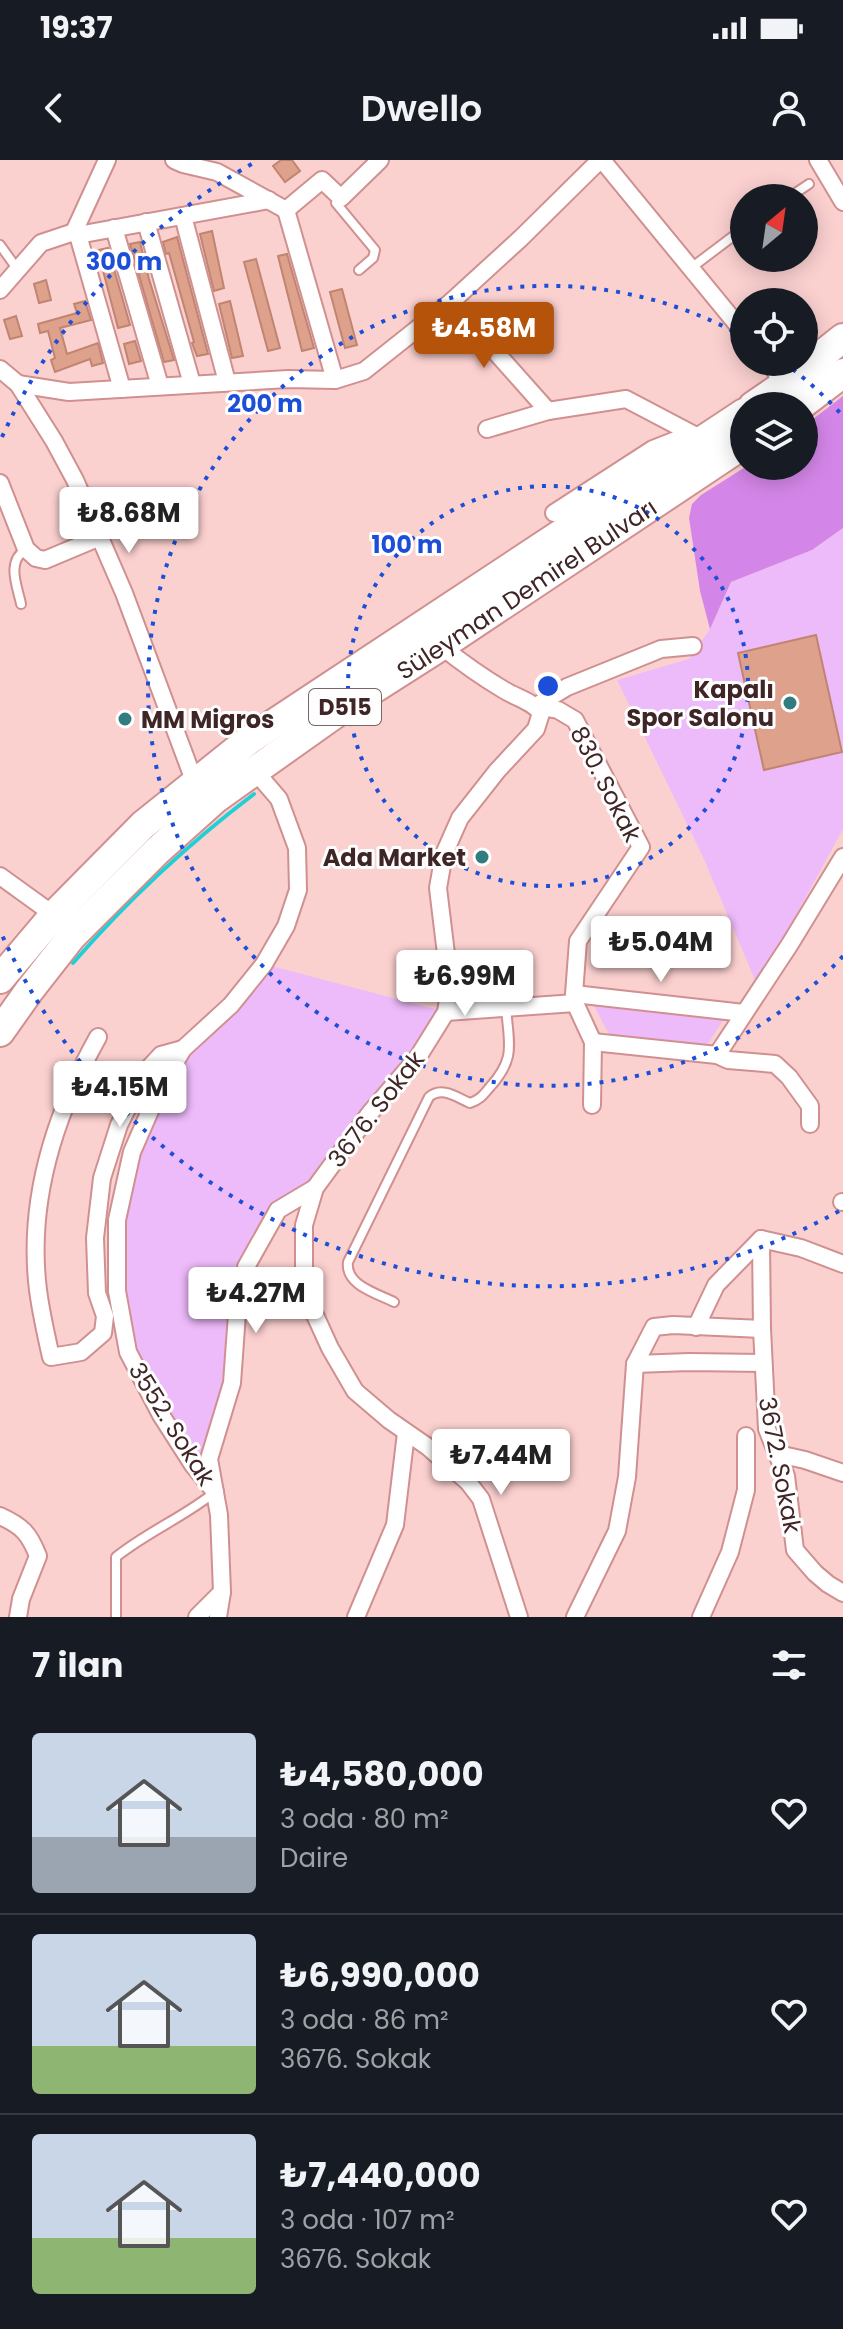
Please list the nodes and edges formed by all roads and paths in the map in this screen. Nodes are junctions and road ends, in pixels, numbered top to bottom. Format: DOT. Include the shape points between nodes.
graph roads {
  1 [pos="86,160"];
  2 [pos="107,160"];
  3 [pos="174,160"];
  4 [pos="380,160"];
  5 [pos="818,160"];
  6 [pos="606,162"];
  7 [pos="98,176"];
  8 [pos="341,198"];
  9 [pos="269,200"];
  10 [pos="843,202"];
  11 [pos="286,210"];
  12 [pos="183,216"];
  13 [pos="146,222"];
  14 [pos="114,228"];
  15 [pos="76,234"];
  16 [pos="730,239"];
  17 [pos="0,245"];
  18 [pos="691,268"];
  19 [pos="18,270"];
  20 [pos="359,270"];
  21 [pos="0,290"];
  22 [pos="451,302"];
  23 [pos="730,316"];
  24 [pos="843,338"];
  25 [pos="0,369"];
  26 [pos="843,373"];
  27 [pos="335,380"];
  28 [pos="227,382"];
  29 [pos="18,384"];
  30 [pos="192,384"];
  31 [pos="785,384"];
  32 [pos="160,386"];
  33 [pos="122,389"];
  34 [pos="548,411"];
  35 [pos="730,420"];
  36 [pos="487,429"];
  37 [pos="697,437"];
  38 [pos="730,453"];
  39 [pos="0,483"];
  40 [pos="554,513"];
  41 [pos="100,537"];
  42 [pos="26,549"];
  43 [pos="21,604"];
  44 [pos="441,646"];
  45 [pos="693,646"];
  46 [pos="536,706"];
  47 [pos="255,771"];
  48 [pos="195,783"];
  49 [pos="843,857"];
  50 [pos="2,882"];
  51 [pos="54,915"];
  52 [pos="0,979"];
  53 [pos="574,999"];
  54 [pos="506,1008"];
  55 [pos="446,1012"];
  56 [pos="744,1013"];
  57 [pos="0,1032"];
  58 [pos="98,1037"];
  59 [pos="593,1042"];
  60 [pos="183,1049"];
  61 [pos="717,1055"];
  62 [pos="592,1105"];
  63 [pos="810,1124"];
  64 [pos="315,1188"];
  65 [pos="291,1203"];
  66 [pos="307,1213"];
  67 [pos="761,1239"];
  68 [pos="843,1264"];
  69 [pos="394,1302"];
  70 [pos="696,1327"];
  71 [pos="762,1329"];
  72 [pos="763,1363"];
  73 [pos="635,1364"];
  74 [pos="406,1433"];
  75 [pos="746,1436"];
  76 [pos="778,1454"];
  77 [pos="843,1473"];
  78 [pos="215,1492"];
  79 [pos="0,1516"];
  80 [pos="222,1592"];
  81 [pos="843,1593"];
  82 [pos="18,1617"];
  83 [pos="116,1617"];
  84 [pos="197,1617"];
  85 [pos="218,1617"];
  86 [pos="356,1617"];
  87 [pos="519,1617"];
  88 [pos="575,1617"];
  89 [pos="701,1617"];
  1 -- 7 [label="street"];
  2 -- 7 [label="street"];
  3 -- 9 [label="street" via="217,172"];
  4 -- 8 [label="street"];
  5 -- 10 [label="street"];
  6 -- 18 [label="street"];
  6 -- 22 [label="street"];
  7 -- 15 [label="street"];
  8 -- 11 [label="street" via="322,180"];
  8 -- 20 [label="lane" via="336,203 375,250"];
  9 -- 11 [label="street"];
  9 -- 12 [label="street"];
  11 -- 27 [label="street"];
  12 -- 13 [label="street"];
  12 -- 28 [label="street"];
  13 -- 14 [label="street"];
  13 -- 30 [label="street"];
  14 -- 15 [label="street"];
  14 -- 32 [label="street"];
  15 -- 19 [label="street" via="41,243"];
  15 -- 33 [label="street"];
  16 -- 18 [label="lane"];
  17 -- 19 [label="lane"];
  18 -- 23 [label="street"];
  19 -- 21 [label="street"];
  22 -- 27 [label="street" via="364,371"];
  22 -- 34 [label="street"];
  24 -- 31 [label="highway"];
  25 -- 29 [label="street"];
  26 -- 31 [label="highway"];
  27 -- 28 [label="street"];
  28 -- 30 [label="street"];
  29 -- 33 [label="street" via="69,392"];
  29 -- 41 [label="street" via="75,480"];
  30 -- 32 [label="street"];
  32 -- 33 [label="street"];
  34 -- 36 [label="street"];
  34 -- 37 [label="street" via="626,399"];
  35 -- 37 [label="highway, Süleyman Demirel Bulvarı / D515"];
  37 -- 40 [label="street" via="653,449"];
  37 -- 48 [label="highway, Süleyman Demirel Bulvarı / D515" via="249,740"];
  38 -- 44 [label="highway, Süleyman Demirel Bulvarı / D515"];
  39 -- 42 [label="street"];
  41 -- 42 [label="street" via="45,560"];
  41 -- 48 [label="street"];
  42 -- 43 [label="lane" via="13,569"];
  44 -- 46 [label="street"];
  44 -- 47 [label="highway, Süleyman Demirel Bulvarı / D515"];
  45 -- 46 [label="street" via="661,649 567,687"];
  46 -- 53 [label="street, 830. Sokak" via="575,720 641,847 578,941"];
  46 -- 55 [label="street, 3676. Sokak" via="541,713 536,729 460,818 444,854 438,888 450,987"];
  47 -- 57 [label="highway, Süleyman Demirel Bulvarı / D515" via="157,851 72,936"];
  47 -- 60 [label="street, 3552. Sokak" via="279,799 297,848 298,890 286,926 264,964 231,1005"];
  48 -- 51 [label="highway, Süleyman Demirel Bulvarı / D515" via="143,825"];
  49 -- 56 [label="street"];
  50 -- 51 [label="street"];
  51 -- 52 [label="highway, Süleyman Demirel Bulvarı / D515"];
  53 -- 54 [label="street"];
  53 -- 56 [label="street"];
  53 -- 59 [label="street, 830. Sokak"];
  54 -- 55 [label="street"];
  54 -- 69 [label="lane" via="509,1054 503,1073 470,1103 444,1092 429,1097 348,1262 351,1279"];
  55 -- 64 [label="street, 3676. Sokak" via="418,1057"];
  56 -- 61 [label="street"];
  58 -- 60 [label="street" via="50,1144 43,1181 38,1288 51,1357 81,1352 103,1333 95,1238 102,1178 119,1125 146,1071 161,1055"];
  59 -- 61 [label="street"];
  59 -- 62 [label="street, 830. Sokak"];
  60 -- 78 [label="street, 3552. Sokak" via="132,1152 117,1220 117,1291 128,1352 161,1415"];
  61 -- 63 [label="street" via="775,1064 810,1106"];
  64 -- 65 [label="street"];
  64 -- 66 [label="street, 3676. Sokak"];
  65 -- 66 [label="street"];
  65 -- 78 [label="street" via="278,1210 246,1267 232,1383 209,1459"];
  66 -- 74 [label="street, 3676. Sokak" via="304,1291 355,1391"];
  67 -- 68 [label="street"];
  67 -- 70 [label="street" via="716,1285"];
  67 -- 71 [label="street, 3672. Sokak"];
  70 -- 71 [label="street"];
  70 -- 73 [label="street" via="654,1327"];
  71 -- 72 [label="street, 3672. Sokak"];
  72 -- 73 [label="street"];
  72 -- 76 [label="street, 3672. Sokak" via="767,1429"];
  73 -- 88 [label="street" via="627,1477 617,1531"];
  74 -- 86 [label="street" via="395,1525"];
  74 -- 87 [label="street, 3676. Sokak" via="468,1482 481,1499"];
  75 -- 89 [label="street" via="746,1490 730,1552"];
  76 -- 77 [label="street"];
  76 -- 81 [label="street, 3672. Sokak" via="786,1476 795,1550"];
  78 -- 80 [label="street, 3552. Sokak"];
  78 -- 83 [label="lane" via="116,1557"];
  79 -- 82 [label="street" via="31,1537 38,1556"];
  80 -- 84 [label="street"];
  80 -- 85 [label="street, 3552. Sokak"];
}
